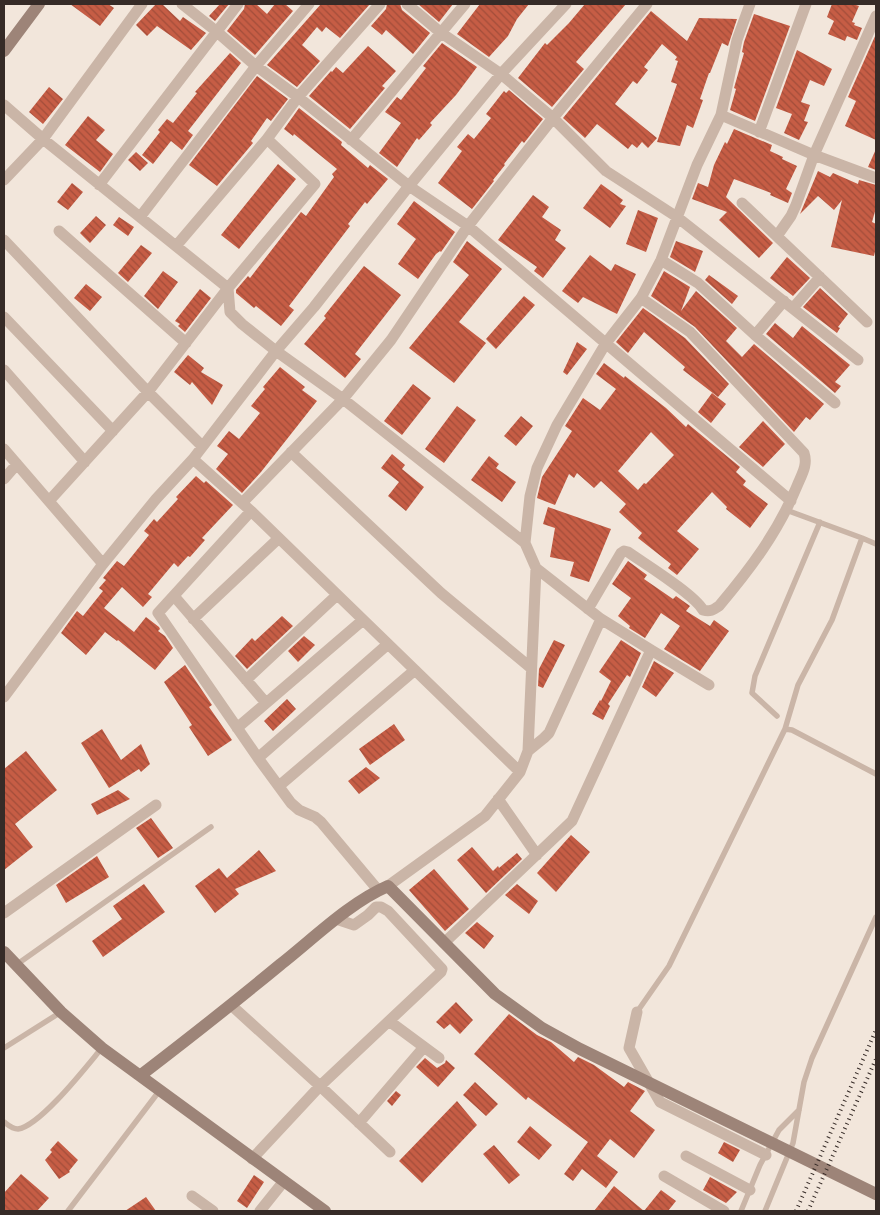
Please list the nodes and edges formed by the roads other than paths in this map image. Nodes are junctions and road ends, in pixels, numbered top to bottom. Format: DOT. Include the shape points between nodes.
graph roads {
  1 [pos="39,4"];
  2 [pos="142,4"];
  3 [pos="182,4"];
  4 [pos="238,4"];
  5 [pos="309,4"];
  6 [pos="380,4"];
  7 [pos="407,4"];
  8 [pos="465,4"];
  9 [pos="566,4"];
  10 [pos="647,4"];
  11 [pos="750,4"];
  12 [pos="806,4"];
  13 [pos="876,16"];
  14 [pos="216,30"];
  15 [pos="440,32"];
  16 [pos="4,51"];
  17 [pos="256,66"];
  18 [pos="501,74"];
  19 [pos="298,97"];
  20 [pos="4,105"];
  21 [pos="721,115"];
  22 [pos="553,118"];
  23 [pos="759,132"];
  24 [pos="267,139"];
  25 [pos="43,140"];
  26 [pos="351,140"];
  27 [pos="814,155"];
  28 [pos="876,178"];
  29 [pos="4,180"];
  30 [pos="99,185"];
  31 [pos="409,186"];
  32 [pos="742,203"];
  33 [pos="140,217"];
  34 [pos="677,217"];
  35 [pos="468,226"];
  36 [pos="59,231"];
  37 [pos="777,236"];
  38 [pos="4,240"];
  39 [pos="176,246"];
  40 [pos="661,260"];
  41 [pos="820,277"];
  42 [pos="228,288"];
  43 [pos="641,298"];
  44 [pos="788,304"];
  45 [pos="4,317"];
  46 [pos="867,322"];
  47 [pos="756,336"];
  48 [pos="186,343"];
  49 [pos="606,343"];
  50 [pos="276,351"];
  51 [pos="858,360"];
  52 [pos="4,370"];
  53 [pos="148,392"];
  54 [pos="343,399"];
  55 [pos="835,403"];
  56 [pos="113,431"];
  57 [pos="202,446"];
  58 [pos="4,449"];
  59 [pos="291,452"];
  60 [pos="193,459"];
  61 [pos="85,462"];
  62 [pos="17,464"];
  63 [pos="4,479"];
  64 [pos="49,501"];
  65 [pos="242,502"];
  66 [pos="788,506"];
  67 [pos="251,511"];
  68 [pos="820,522"];
  69 [pos="279,538"];
  70 [pos="862,538"];
  71 [pos="525,543"];
  72 [pos="876,544"];
  73 [pos="103,564"];
  74 [pos="536,568"];
  75 [pos="337,595"];
  76 [pos="174,596"];
  77 [pos="588,609"];
  78 [pos="193,619"];
  79 [pos="601,619"];
  80 [pos="363,620"];
  81 [pos="388,644"];
  82 [pos="652,650"];
  83 [pos="531,668"];
  84 [pos="415,670"];
  85 [pos="246,680"];
  86 [pos="709,685"];
  87 [pos="4,697"];
  88 [pos="266,703"];
  89 [pos="777,716"];
  90 [pos="237,728"];
  91 [pos="785,729"];
  92 [pos="528,750"];
  93 [pos="258,758"];
  94 [pos="520,772"];
  95 [pos="876,774"];
  96 [pos="279,786"];
  97 [pos="498,799"];
  98 [pos="156,805"];
  99 [pos="211,827"];
  100 [pos="537,855"];
  101 [pos="383,888"];
  102 [pos="4,913"];
  103 [pos="876,917"];
  104 [pos="336,919"];
  105 [pos="444,943"];
  106 [pos="4,952"];
  107 [pos="16,965"];
  108 [pos="231,1005"];
  109 [pos="61,1012"];
  110 [pos="637,1012"];
  111 [pos="389,1021"];
  112 [pos="4,1048"];
  113 [pos="102,1048"];
  114 [pos="424,1048"];
  115 [pos="439,1058"];
  116 [pos="141,1075"];
  117 [pos="320,1086"];
  118 [pos="160,1090"];
  119 [pos="799,1110"];
  120 [pos="4,1122"];
  121 [pos="359,1123"];
  122 [pos="390,1152"];
  123 [pos="766,1155"];
  124 [pos="686,1156"];
  125 [pos="252,1159"];
  126 [pos="664,1176"];
  127 [pos="284,1182"];
  128 [pos="750,1190"];
  129 [pos="876,1194"];
  130 [pos="192,1196"];
  131 [pos="68,1211"];
  132 [pos="213,1211"];
  133 [pos="260,1211"];
  134 [pos="325,1211"];
  135 [pos="724,1211"];
  136 [pos="741,1211"];
  137 [pos="765,1211"];
  1 -- 16 [label="main road"];
  2 -- 25 [label="street"];
  3 -- 14 [label="street"];
  4 -- 14 [label="street"];
  5 -- 17 [label="street"];
  6 -- 19 [label="street"];
  7 -- 15 [label="street"];
  8 -- 15 [label="street"];
  9 -- 18 [label="street"];
  10 -- 22 [label="street"];
  11 -- 21 [label="street" via="737,40"];
  12 -- 23 [label="street"];
  13 -- 27 [label="street"];
  14 -- 17 [label="street"];
  14 -- 30 [label="street"];
  15 -- 18 [label="street"];
  15 -- 26 [label="street"];
  17 -- 19 [label="street"];
  17 -- 33 [label="street"];
  18 -- 22 [label="street"];
  18 -- 31 [label="street"];
  19 -- 24 [label="street"];
  19 -- 26 [label="street"];
  20 -- 25 [label="street"];
  21 -- 23 [label="street"];
  21 -- 34 [label="street"];
  22 -- 34 [label="street" via="606,171"];
  22 -- 35 [label="street"];
  23 -- 27 [label="street"];
  24 -- 39 [label="street"];
  24 -- 42 [label="street" via="315,184"];
  25 -- 29 [label="street"];
  25 -- 30 [label="street"];
  26 -- 31 [label="street"];
  27 -- 28 [label="street"];
  27 -- 37 [label="street" via="791,216"];
  30 -- 33 [label="street"];
  31 -- 35 [label="street"];
  31 -- 50 [label="street"];
  32 -- 37 [label="street"];
  33 -- 39 [label="street"];
  34 -- 40 [label="street"];
  34 -- 44 [label="street"];
  35 -- 49 [label="street"];
  35 -- 54 [label="street" via="391,340"];
  36 -- 48 [label="street"];
  37 -- 41 [label="street"];
  38 -- 53 [label="street"];
  39 -- 42 [label="street"];
  40 -- 43 [label="street"];
  40 -- 47 [label="street" via="698,283"];
  41 -- 44 [label="street"];
  41 -- 46 [label="street"];
  42 -- 48 [label="street"];
  42 -- 50 [label="street" via="230,312"];
  43 -- 49 [label="street"];
  43 -- 66 [label="street" via="690,332 804,453 805,468"];
  44 -- 47 [label="street"];
  44 -- 51 [label="street"];
  45 -- 56 [label="street"];
  47 -- 55 [label="street"];
  48 -- 53 [label="street"];
  49 -- 66 [label="street"];
  49 -- 71 [label="street" via="557,425 537,468"];
  50 -- 54 [label="street"];
  50 -- 57 [label="street"];
  52 -- 61 [label="street"];
  53 -- 56 [label="street"];
  53 -- 57 [label="street"];
  54 -- 59 [label="street"];
  54 -- 71 [label="street"];
  56 -- 61 [label="street"];
  57 -- 60 [label="street"];
  58 -- 62 [label="street"];
  59 -- 65 [label="street"];
  59 -- 83 [label="street" via="441,593"];
  60 -- 65 [label="street"];
  60 -- 73 [label="street" via="156,498"];
  61 -- 64 [label="street"];
  62 -- 63 [label="street"];
  62 -- 64 [label="street"];
  64 -- 73 [label="street"];
  65 -- 67 [label="street"];
  66 -- 68 [label="lane"];
  66 -- 77 [label="street" via="746,574 714,610 703,610 700,604 667,579 624,551"];
  67 -- 69 [label="street"];
  67 -- 76 [label="street"];
  68 -- 70 [label="lane"];
  68 -- 89 [label="lane" via="755,676 752,692"];
  69 -- 75 [label="street"];
  69 -- 78 [label="street"];
  70 -- 72 [label="lane"];
  70 -- 91 [label="lane" via="832,620 798,685"];
  71 -- 74 [label="street"];
  73 -- 87 [label="street"];
  74 -- 77 [label="street"];
  74 -- 83 [label="street"];
  75 -- 80 [label="street"];
  75 -- 85 [label="street"];
  76 -- 78 [label="street"];
  76 -- 90 [label="street" via="158,613"];
  77 -- 79 [label="street"];
  78 -- 85 [label="street"];
  79 -- 82 [label="street"];
  79 -- 92 [label="street" via="549,732"];
  80 -- 81 [label="street"];
  80 -- 88 [label="street"];
  81 -- 84 [label="street"];
  81 -- 93 [label="street"];
  82 -- 86 [label="street"];
  82 -- 100 [label="street" via="572,821"];
  83 -- 92 [label="street"];
  84 -- 94 [label="street"];
  84 -- 96 [label="street"];
  85 -- 88 [label="street"];
  88 -- 90 [label="street"];
  90 -- 93 [label="street"];
  91 -- 95 [label="lane"];
  91 -- 110 [label="lane" via="668,966"];
  92 -- 94 [label="street"];
  93 -- 96 [label="street"];
  94 -- 97 [label="street"];
  96 -- 101 [label="street" via="295,807 321,822"];
  97 -- 100 [label="street"];
  97 -- 101 [label="street" via="485,816"];
  98 -- 102 [label="street"];
  99 -- 107 [label="lane"];
  100 -- 105 [label="street"];
  101 -- 104 [label="main road"];
  101 -- 105 [label="main road"];
  103 -- 119 [label="lane" via="812,1058"];
  104 -- 108 [label="main road"];
  104 -- 111 [label="street" via="354,925 376,907 381,907 441,967 441,972"];
  105 -- 129 [label="main road" via="494,994 542,1028"];
  106 -- 107 [label="main road"];
  107 -- 109 [label="main road"];
  108 -- 116 [label="main road"];
  108 -- 117 [label="street"];
  109 -- 112 [label="lane"];
  109 -- 113 [label="main road"];
  110 -- 123 [label="street" via="629,1048 660,1102"];
  111 -- 114 [label="street"];
  111 -- 117 [label="street"];
  113 -- 116 [label="main road"];
  113 -- 120 [label="lane" via="58,1099 27,1125 19,1129"];
  114 -- 115 [label="street"];
  114 -- 121 [label="street"];
  116 -- 118 [label="main road"];
  117 -- 121 [label="street"];
  117 -- 125 [label="street"];
  118 -- 125 [label="main road"];
  118 -- 131 [label="lane"];
  119 -- 123 [label="lane" via="779,1130"];
  119 -- 137 [label="lane" via="793,1144"];
  121 -- 122 [label="street"];
  123 -- 128 [label="lane"];
  124 -- 128 [label="street"];
  125 -- 127 [label="main road"];
  126 -- 135 [label="street"];
  127 -- 133 [label="street"];
  127 -- 134 [label="main road"];
  128 -- 136 [label="lane"];
  130 -- 132 [label="street"];
}
